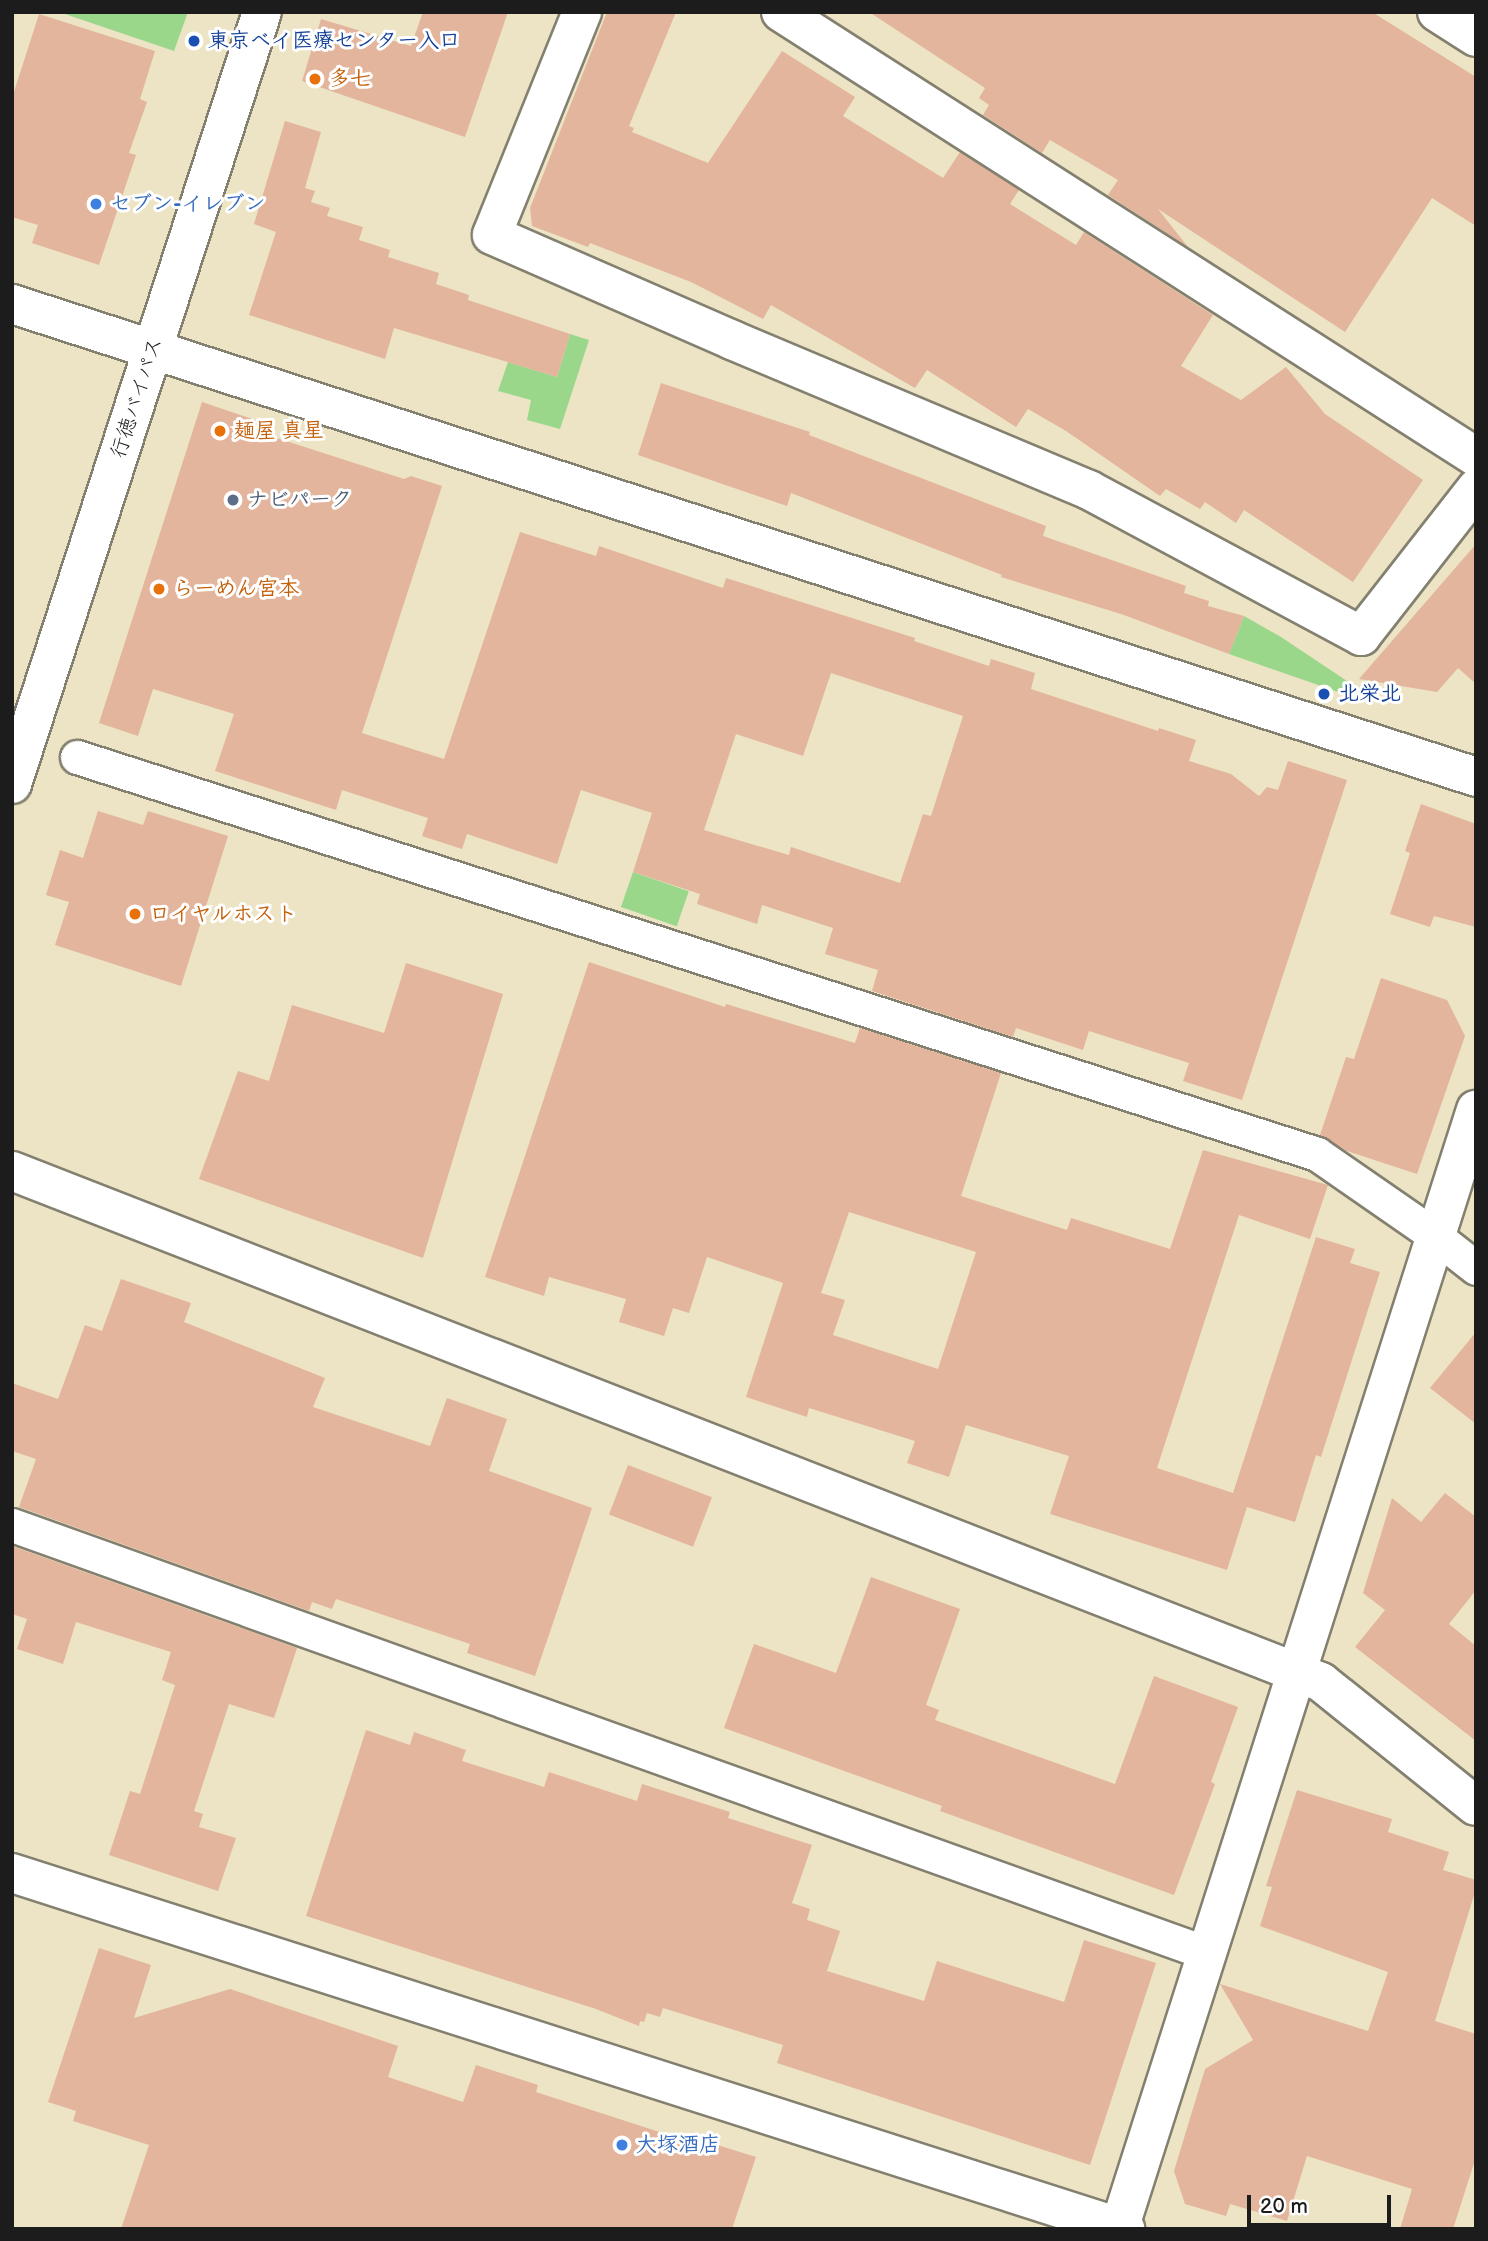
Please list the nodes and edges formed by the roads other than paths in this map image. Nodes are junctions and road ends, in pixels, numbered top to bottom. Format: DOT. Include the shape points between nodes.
graph roads {
  1 [pos="262,12"];
  2 [pos="582,12"];
  3 [pos="781,12"];
  4 [pos="1437,12"];
  5 [pos="1476,37"];
  6 [pos="12,304"];
  7 [pos="154,348"];
  8 [pos="1476,457"];
  9 [pos="1476,489"];
  10 [pos="78,757"];
  11 [pos="1476,777"];
  12 [pos="12,784"];
  13 [pos="1476,1110"];
  14 [pos="12,1171"];
  15 [pos="1434,1235"];
  16 [pos="1476,1268"];
  17 [pos="12,1525"];
  18 [pos="1297,1672"];
  19 [pos="1476,1806"];
  20 [pos="12,1873"];
  21 [pos="1208,1953"];
  22 [pos="1121,2228"];
  1 -- 7 [label="street, 行徳バイパス"];
  2 -- 9 [label="street" via="492,235 1089,491 1361,636"];
  3 -- 8 [label="street"];
  4 -- 5 [label="street"];
  6 -- 7 [label="street"];
  7 -- 11 [label="street"];
  7 -- 12 [label="street, 行徳バイパス"];
  10 -- 15 [label="street" via="1317,1154"];
  13 -- 15 [label="street"];
  14 -- 18 [label="street"];
  15 -- 16 [label="street"];
  15 -- 18 [label="street"];
  17 -- 21 [label="street"];
  18 -- 19 [label="street" via="1321,1682"];
  18 -- 21 [label="street"];
  20 -- 22 [label="street"];
  21 -- 22 [label="street"];
}
